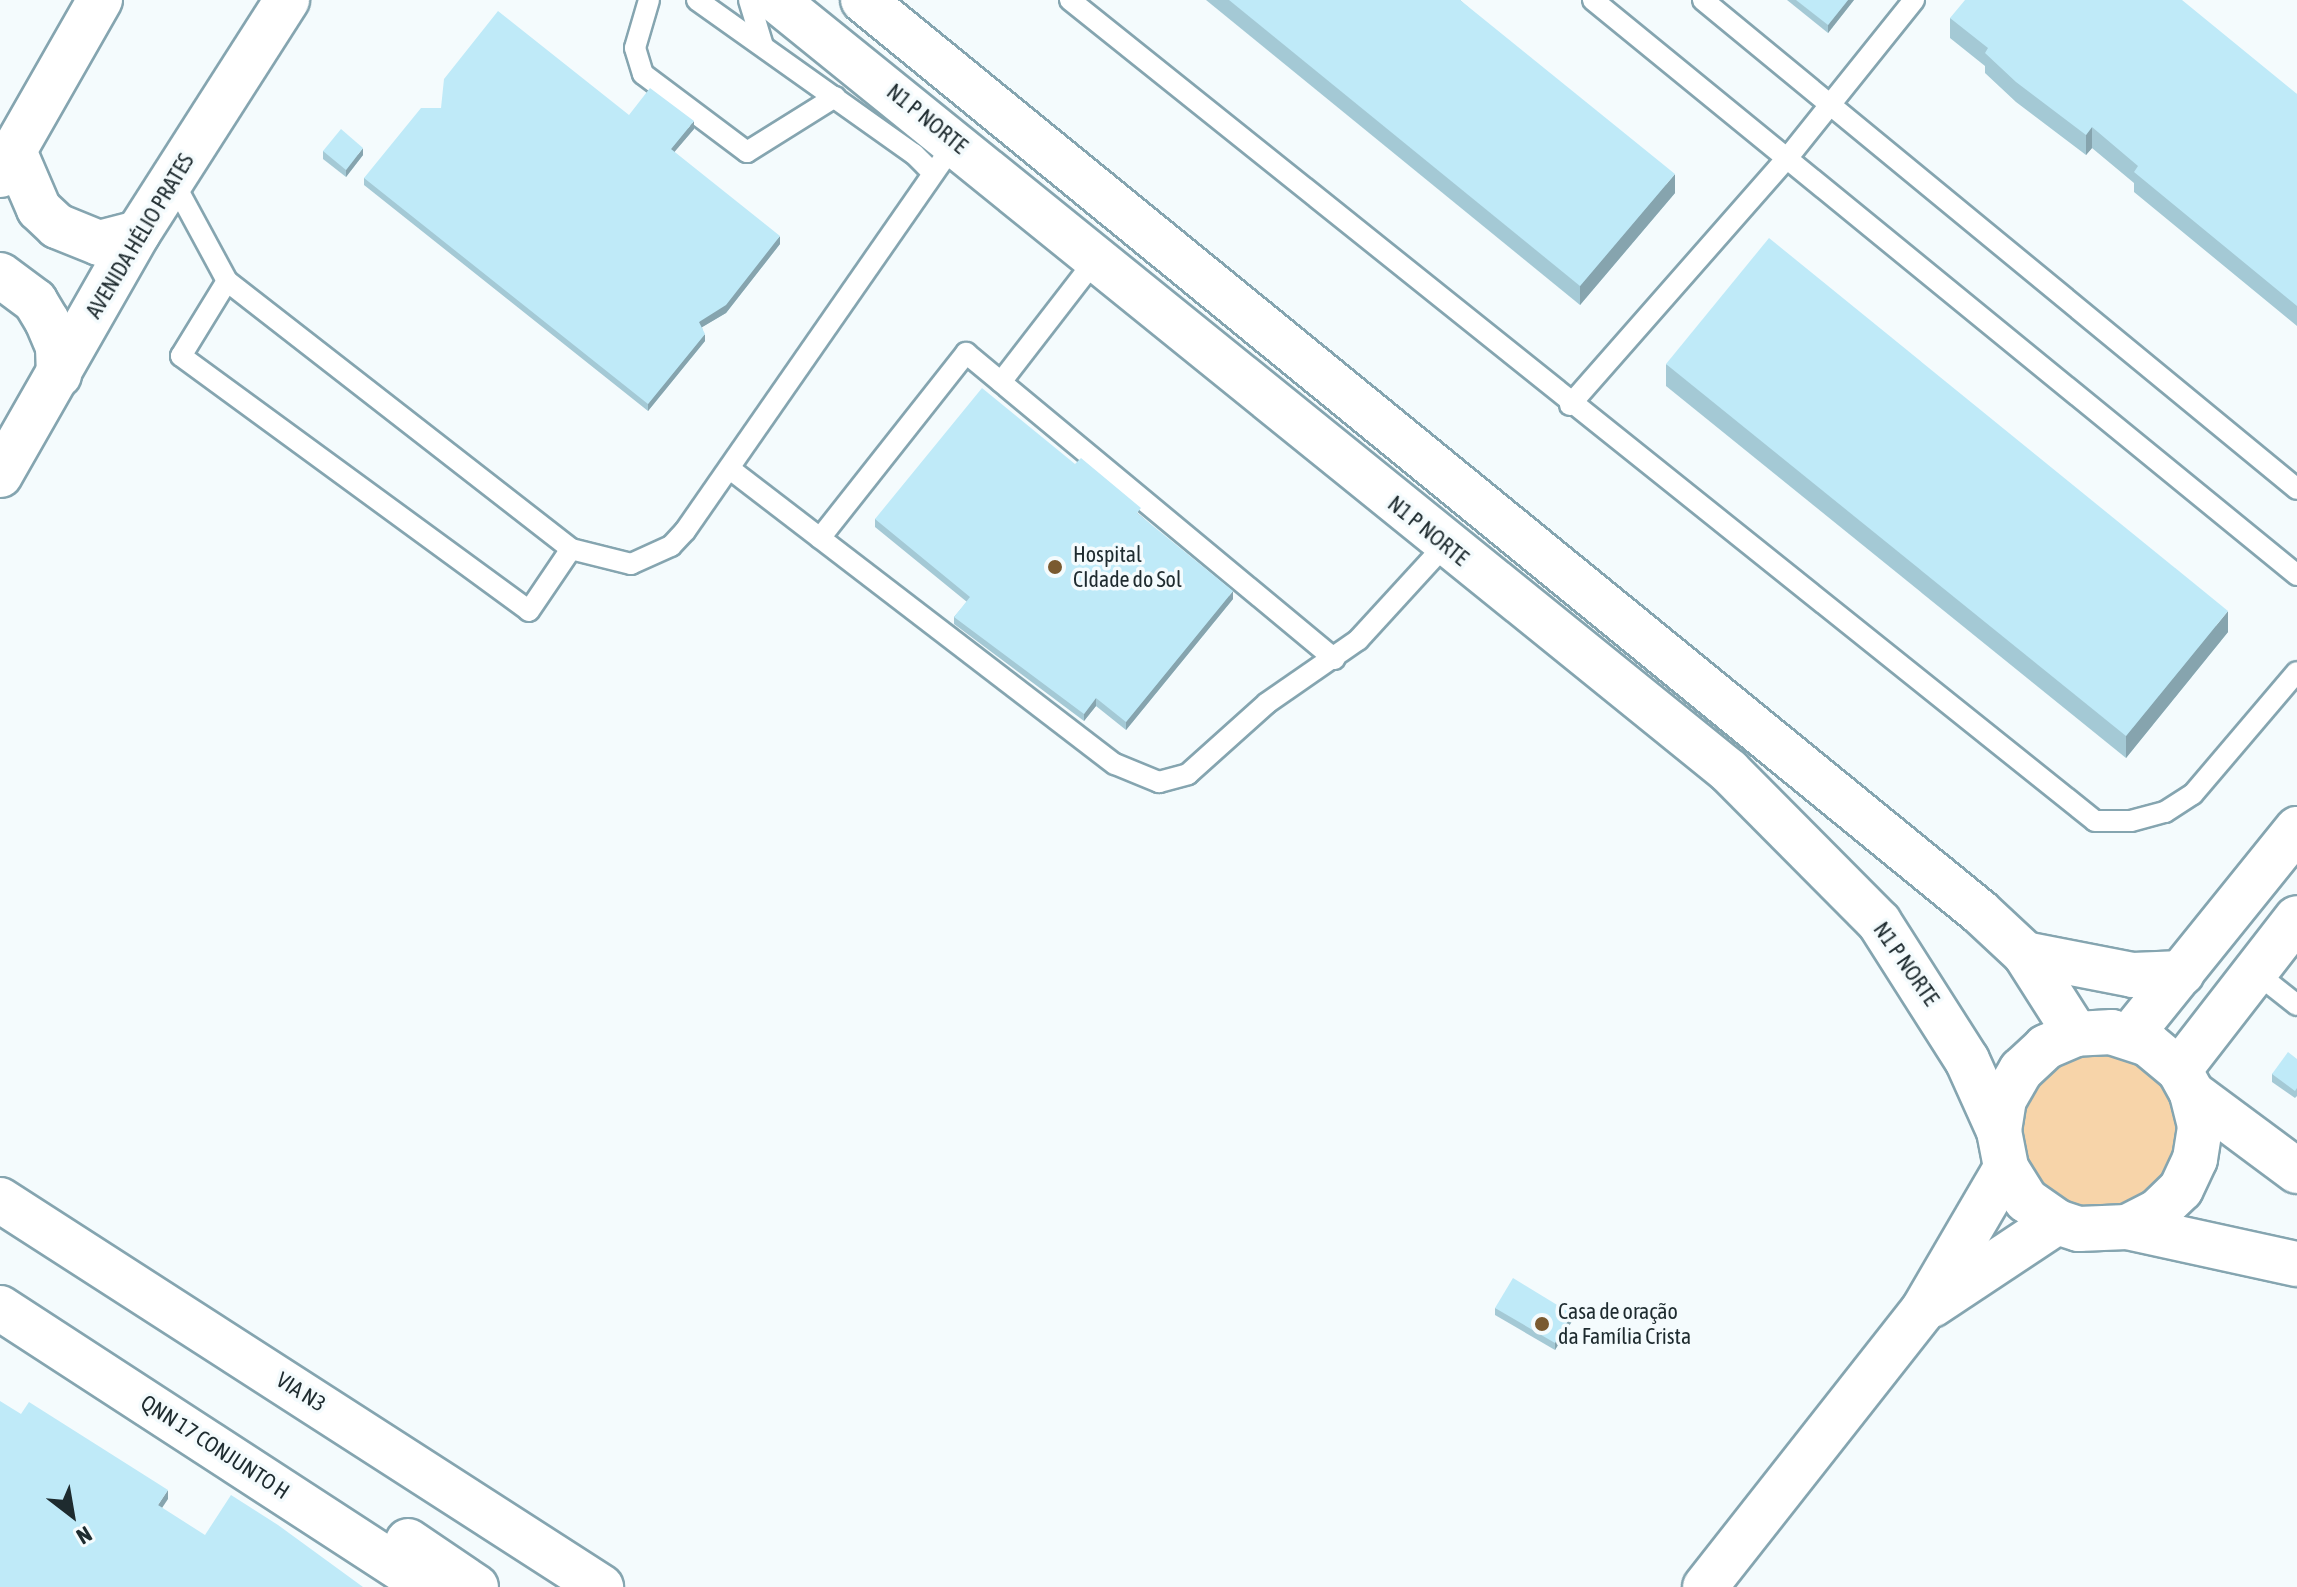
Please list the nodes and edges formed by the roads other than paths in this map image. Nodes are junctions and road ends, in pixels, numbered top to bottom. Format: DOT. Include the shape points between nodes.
graph roads {
  1 [pos="100,0"];
  2 [pos="287,0"];
  3 [pos="649,0"];
  4 [pos="697,0"];
  5 [pos="749,0"];
  6 [pos="776,0"];
  7 [pos="863,0"];
  8 [pos="1070,0"];
  9 [pos="1593,0"];
  10 [pos="1703,0"];
  11 [pos="1914,0"];
  12 [pos="763,46"];
  13 [pos="835,97"];
  14 [pos="1832,105"];
  15 [pos="1789,156"];
  16 [pos="944,157"];
  17 [pos="7,163"];
  18 [pos="173,181"];
  19 [pos="138,233"];
  20 [pos="1096,259"];
  21 [pos="0,275"];
  22 [pos="227,281"];
  23 [pos="59,375"];
  24 [pos="1001,382"];
  25 [pos="1570,405"];
  26 [pos="730,469"];
  27 [pos="0,475"];
  28 [pos="2297,489"];
  29 [pos="820,538"];
  30 [pos="1445,545"];
  31 [pos="571,549"];
  32 [pos="2297,575"];
  33 [pos="1334,659"];
  34 [pos="2297,672"];
  35 [pos="2297,829"];
  36 [pos="2297,918"];
  37 [pos="2025,954"];
  38 [pos="2254,971"];
  39 [pos="2182,973"];
  40 [pos="2297,1005"];
  41 [pos="2076,1034"];
  42 [pos="2130,1036"];
  43 [pos="2185,1082"];
  44 [pos="2002,1150"];
  45 [pos="2297,1171"];
  46 [pos="0,1200"];
  47 [pos="2057,1222"];
  48 [pos="2127,1227"];
  49 [pos="2297,1264"];
  50 [pos="0,1308"];
  51 [pos="1923,1310"];
  52 [pos="38,1331"];
  53 [pos="547,1567"];
  54 [pos="429,1587"];
  55 [pos="476,1587"];
  56 [pos="601,1587"];
  57 [pos="1705,1587"];
  1 -- 17 [label="main road"];
  2 -- 18 [label="main road, AVENIDA HÉLIO PRATES"];
  3 -- 13 [label="lane" via="635,48 643,74 747,152"];
  4 -- 12 [label="lane"];
  5 -- 12 [label="lane"];
  6 -- 16 [label="main road, N1 P NORTE"];
  7 -- 37 [label="main road"];
  8 -- 25 [label="lane"];
  9 -- 15 [label="lane"];
  10 -- 14 [label="lane"];
  11 -- 14 [label="lane"];
  12 -- 13 [label="lane"];
  13 -- 16 [label="lane"];
  14 -- 15 [label="lane"];
  14 -- 28 [label="lane"];
  15 -- 25 [label="lane"];
  15 -- 32 [label="lane"];
  16 -- 20 [label="main road, N1 P NORTE"];
  16 -- 26 [label="lane"];
  17 -- 19 [label="main road" via="57,226 99,243"];
  18 -- 19 [label="main road, AVENIDA HÉLIO PRATES"];
  18 -- 22 [label="lane"];
  19 -- 23 [label="main road, AVENIDA HÉLIO PRATES"];
  20 -- 24 [label="lane"];
  20 -- 30 [label="main road, N1 P NORTE"];
  21 -- 23 [label="main road" via="35,301 47,321 58,347"];
  22 -- 31 [label="lane"];
  22 -- 31 [label="lane" via="181,356 529,611"];
  23 -- 27 [label="main road, AVENIDA HÉLIO PRATES"];
  24 -- 29 [label="lane" via="966,353"];
  24 -- 33 [label="lane"];
  25 -- 34 [label="lane" via="2095,821 2143,818 2193,794"];
  26 -- 29 [label="lane"];
  26 -- 31 [label="lane" via="671,546 631,564"];
  29 -- 33 [label="lane" via="1115,764 1159,782 1188,774 1267,703"];
  30 -- 33 [label="lane"];
  30 -- 44 [label="main road, N1 P NORTE" via="1729,771 1879,922 1967,1060"];
  35 -- 39 [label="main road"];
  36 -- 38 [label="main road"];
  37 -- 39 [label="main road" via="2133,975"];
  37 -- 41 [label="main road"];
  38 -- 40 [label="lane"];
  38 -- 43 [label="main road"];
  39 -- 42 [label="main road"];
  41 -- 42 [label="main road"];
  41 -- 44 [label="main road" via="2046,1047 2021,1070 2004,1099"];
  42 -- 43 [label="main road" via="2165,1055"];
  43 -- 45 [label="main road"];
  43 -- 48 [label="main road" via="2200,1126 2195,1159 2181,1189 2157,1212"];
  44 -- 47 [label="main road" via="2026,1200"];
  44 -- 51 [label="main road"];
  46 -- 53 [label="main road, VIA N3"];
  47 -- 48 [label="main road" via="2079,1229"];
  47 -- 51 [label="main road"];
  48 -- 49 [label="main road"];
  50 -- 52 [label="main road, QNN 17 CONJUNTO H"];
  51 -- 57 [label="main road"];
  52 -- 54 [label="main road, QNN 17 CONJUNTO H"];
  52 -- 55 [label="main road" via="279,1453"];
  53 -- 56 [label="main road, VIA N3"];
}
